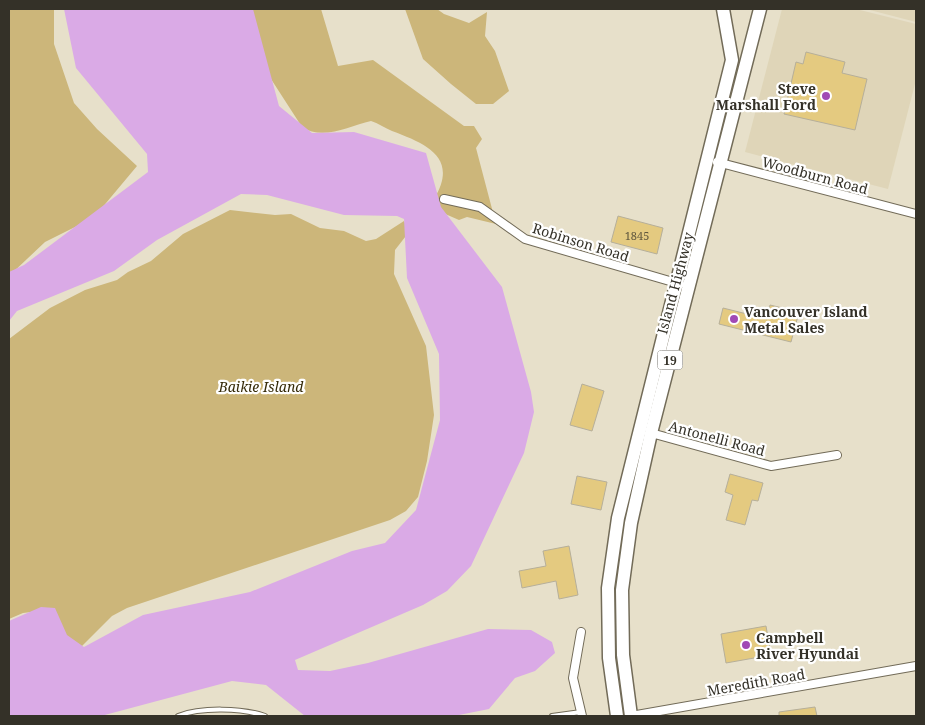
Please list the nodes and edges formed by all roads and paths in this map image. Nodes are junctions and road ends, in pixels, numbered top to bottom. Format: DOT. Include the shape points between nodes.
graph roads {
  1 [pos="724,9"];
  2 [pos="760,9"];
  3 [pos="708,159"];
  4 [pos="722,163"];
  5 [pos="444,199"];
  6 [pos="916,214"];
  7 [pos="675,283"];
  8 [pos="689,287"];
  9 [pos="650,434"];
  10 [pos="837,455"];
  11 [pos="581,632"];
  12 [pos="916,666"];
  13 [pos="582,714"];
  14 [pos="178,716"];
  15 [pos="265,716"];
  16 [pos="552,716"];
  17 [pos="617,716"];
  18 [pos="631,716"];
  1 -- 3 [label="main road, Island Highway / 19" via="732,60"];
  2 -- 4 [label="main road, Island Highway / 19"];
  3 -- 4 [label="street, Woodburn Road"];
  3 -- 7 [label="main road, Island Highway / 19"];
  4 -- 6 [label="street, Woodburn Road"];
  4 -- 8 [label="main road, Island Highway / 19"];
  5 -- 7 [label="street, Robinson Road" via="480,207 525,239"];
  7 -- 8 [label="street, Robinson Road"];
  7 -- 17 [label="main road, Island Highway / 19" via="618,518 608,588 609,658"];
  8 -- 9 [label="main road, Island Highway / 19"];
  9 -- 10 [label="street, Antonelli Road" via="771,466"];
  9 -- 18 [label="main road, Island Highway / 19" via="631,523 622,590 623,655"];
  11 -- 13 [label="street" via="573,678"];
  12 -- 18 [label="street, Meredith Road"];
  13 -- 16 [label="lane"];
  14 -- 15 [label="lane" via="220,710"];
}
